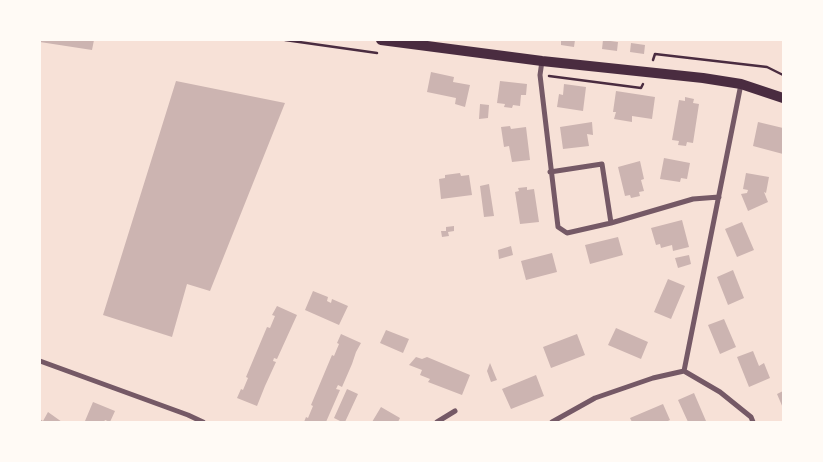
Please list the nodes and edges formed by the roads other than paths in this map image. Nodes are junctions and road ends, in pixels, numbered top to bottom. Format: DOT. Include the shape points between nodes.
graph roads {
  1 [pos="382,40"];
  2 [pos="542,61"];
  3 [pos="741,84"];
  4 [pos="783,98"];
  5 [pos="550,172"];
  6 [pos="719,197"];
  7 [pos="611,222"];
  8 [pos="40,361"];
  9 [pos="684,371"];
  10 [pos="455,411"];
  11 [pos="188,415"];
  12 [pos="185,422"];
  13 [pos="203,422"];
  14 [pos="436,422"];
  15 [pos="552,422"];
  16 [pos="753,422"];
  1 -- 2 [label="main road"];
  2 -- 3 [label="main road"];
  2 -- 5 [label="street" via="540,74"];
  3 -- 4 [label="main road"];
  3 -- 6 [label="street"];
  5 -- 7 [label="street" via="602,164"];
  5 -- 7 [label="street" via="558,227 566,233"];
  6 -- 7 [label="street" via="693,199"];
  6 -- 9 [label="street"];
  8 -- 11 [label="street"];
  9 -- 15 [label="street" via="594,398"];
  9 -- 16 [label="street" via="720,392"];
  10 -- 14 [label="street"];
  11 -- 12 [label="street"];
  11 -- 13 [label="street"];
}
